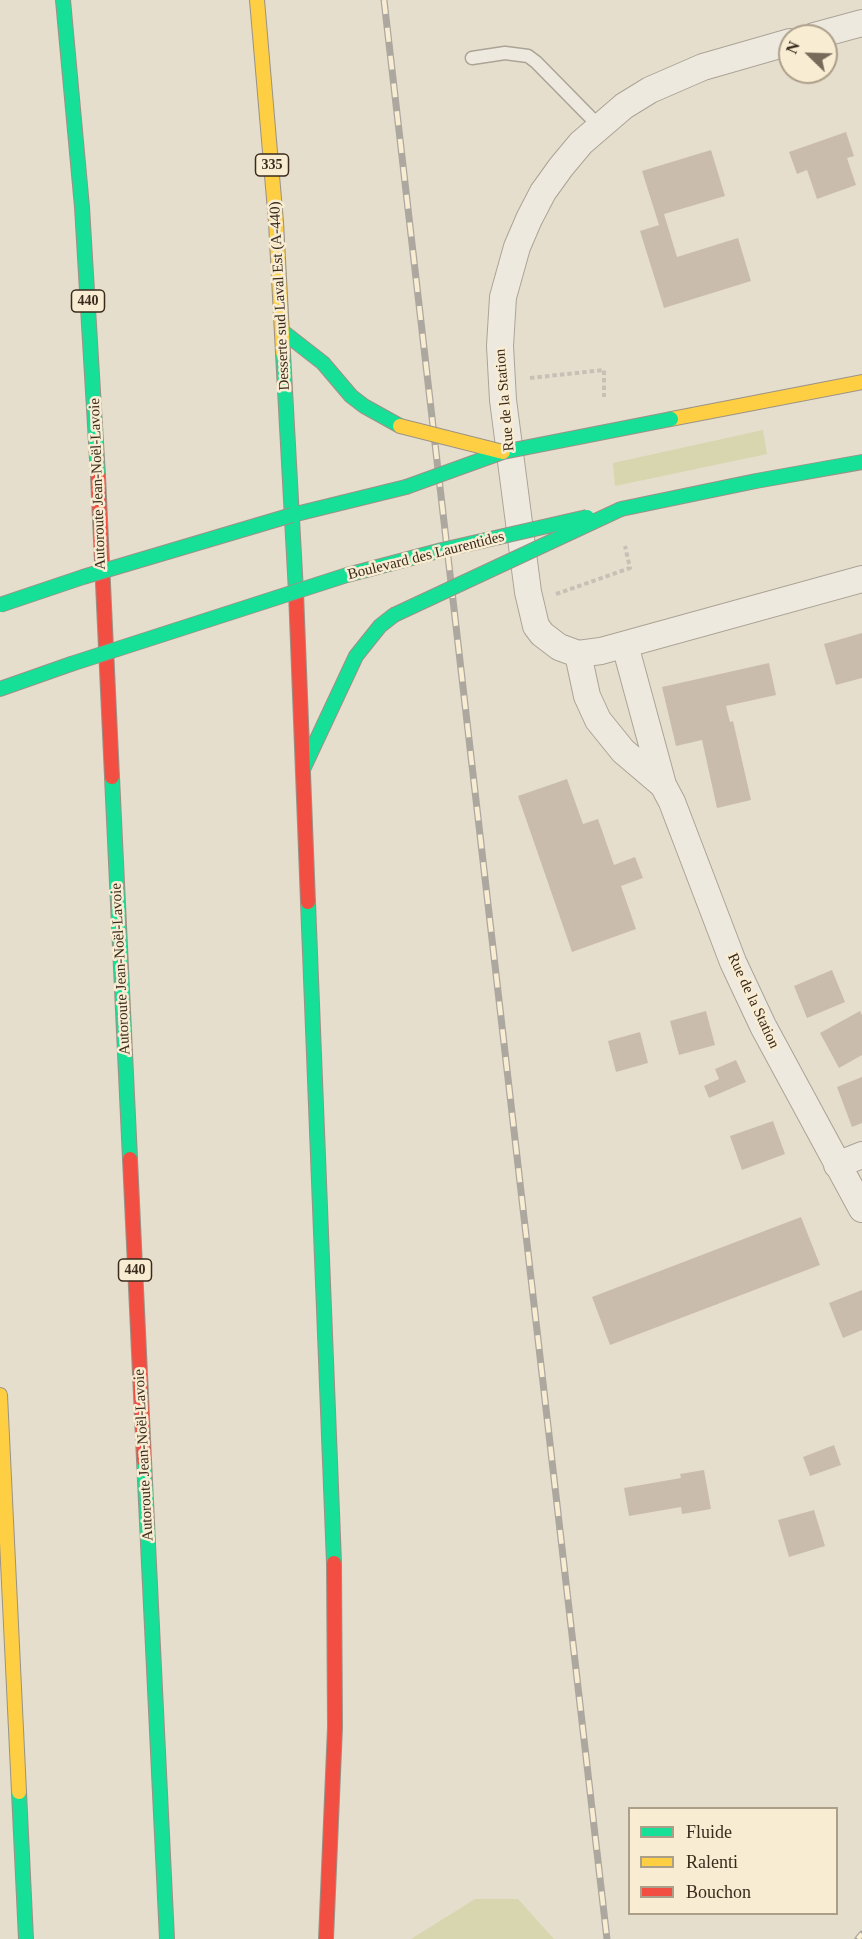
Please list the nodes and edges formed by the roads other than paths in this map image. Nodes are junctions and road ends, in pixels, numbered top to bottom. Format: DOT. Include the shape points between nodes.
graph roads {
  1 [pos="63,0"];
  2 [pos="257,0"];
  3 [pos="862,23"];
  4 [pos="838,30"];
  5 [pos="778,45"];
  6 [pos="472,58"];
  7 [pos="599,126"];
  8 [pos="282,331"];
  9 [pos="862,382"];
  10 [pos="503,452"];
  11 [pos="862,462"];
  12 [pos="621,509"];
  13 [pos="292,515"];
  14 [pos="862,579"];
  15 [pos="296,592"];
  16 [pos="0,605"];
  17 [pos="625,645"];
  18 [pos="578,654"];
  19 [pos="0,689"];
  20 [pos="303,769"];
  21 [pos="663,785"];
  22 [pos="862,1155"];
  23 [pos="837,1165"];
  24 [pos="862,1209"];
  25 [pos="0,1395"];
  26 [pos="26,1939"];
  27 [pos="166,1939"];
  28 [pos="326,1939"];
  1 -- 27 [label="main road, Autoroute Jean-Noël-Lavoie / 440" via="94,389"];
  2 -- 8 [label="main road, Desserte sud Laval Est (A-440) / 335" via="273,172"];
  3 -- 4 [label="street"];
  5 -- 7 [label="street, Rue de la Station" via="730,58 650,90"];
  6 -- 7 [label="lane" via="505,52 528,56"];
  7 -- 18 [label="street, Rue de la Station" via="561,166 529,219 509,275 501,321 503,400 530,604 542,634 559,647"];
  8 -- 10 [label="main road, bridge" via="323,363 351,396 375,414 400,426"];
  8 -- 13 [label="main road, Desserte sud Laval Est (A-440)"];
  9 -- 10 [label="main road, bridge"];
  10 -- 13 [label="main road, bridge" via="406,487"];
  11 -- 12 [label="main road, Boulevard des Laurentides"];
  12 -- 15 [label="main road, Boulevard des Laurentides, bridge" via="442,550"];
  12 -- 20 [label="main road, bridge" via="393,615 356,656"];
  13 -- 15 [label="main road, Desserte sud Laval Est (A-440)"];
  13 -- 16 [label="main road, bridge"];
  14 -- 17 [label="street"];
  15 -- 19 [label="main road, Boulevard des Laurentides, bridge"];
  15 -- 20 [label="main road, Desserte sud Laval Est (A-440)"];
  17 -- 18 [label="street"];
  17 -- 21 [label="street, Rue de la Station"];
  18 -- 21 [label="street, Rue de la Station" via="587,696 598,720 623,751"];
  20 -- 28 [label="main road, Desserte sud Laval Est (A-440)" via="334,1550 334,1747"];
  21 -- 23 [label="street, Rue de la Station" via="733,962"];
  22 -- 23 [label="street"];
  23 -- 24 [label="street, Rue de la Station"];
  25 -- 26 [label="main road"];
}
